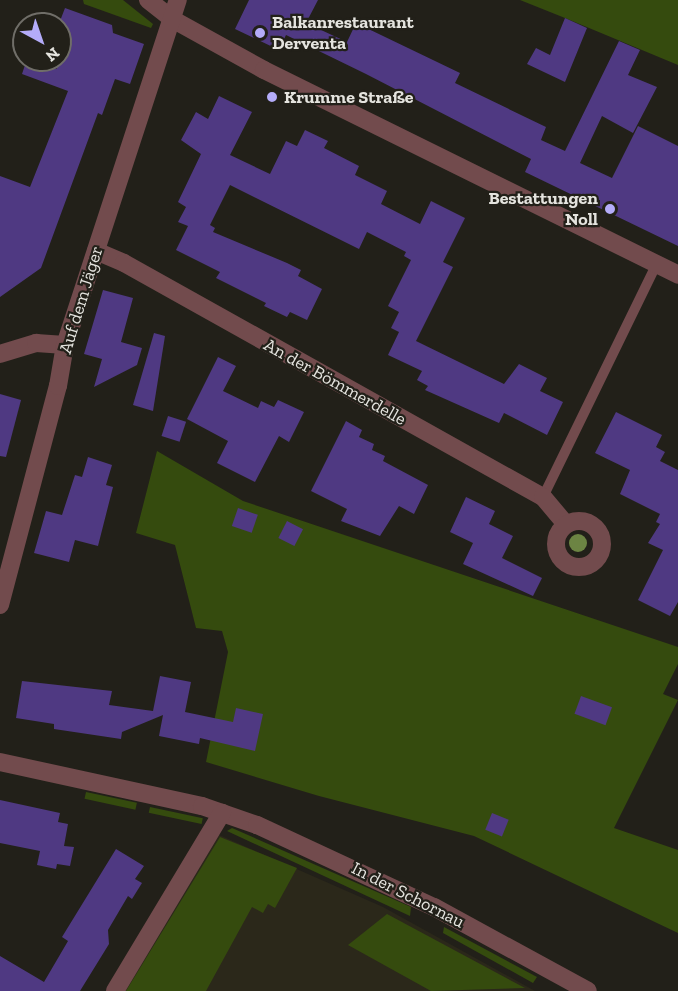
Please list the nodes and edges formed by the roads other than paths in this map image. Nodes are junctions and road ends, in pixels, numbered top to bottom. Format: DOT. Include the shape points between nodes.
graph roads {
  1 [pos="148,0"];
  2 [pos="178,0"];
  3 [pos="172,20"];
  4 [pos="96,251"];
  5 [pos="656,264"];
  6 [pos="678,275"];
  7 [pos="65,345"];
  8 [pos="0,354"];
  9 [pos="543,497"];
  10 [pos="566,524"];
  11 [pos="0,605"];
  12 [pos="0,762"];
  13 [pos="222,813"];
  14 [pos="115,991"];
  15 [pos="588,991"];
  1 -- 3 [label="street"];
  2 -- 3 [label="street, Auf dem Jäger"];
  3 -- 4 [label="street, Auf dem Jäger"];
  3 -- 5 [label="street" via="264,70"];
  4 -- 7 [label="street, Auf dem Jäger"];
  4 -- 9 [label="street, An der Bömmerdelle"];
  5 -- 6 [label="street"];
  5 -- 9 [label="lane"];
  7 -- 8 [label="street" via="36,344"];
  7 -- 11 [label="street, Auf dem Jäger" via="58,386"];
  9 -- 10 [label="street, An der Bömmerdelle"];
  12 -- 13 [label="street, In der Schornau"];
  13 -- 14 [label="street"];
  13 -- 15 [label="street, In der Schornau" via="357,869"];
}
